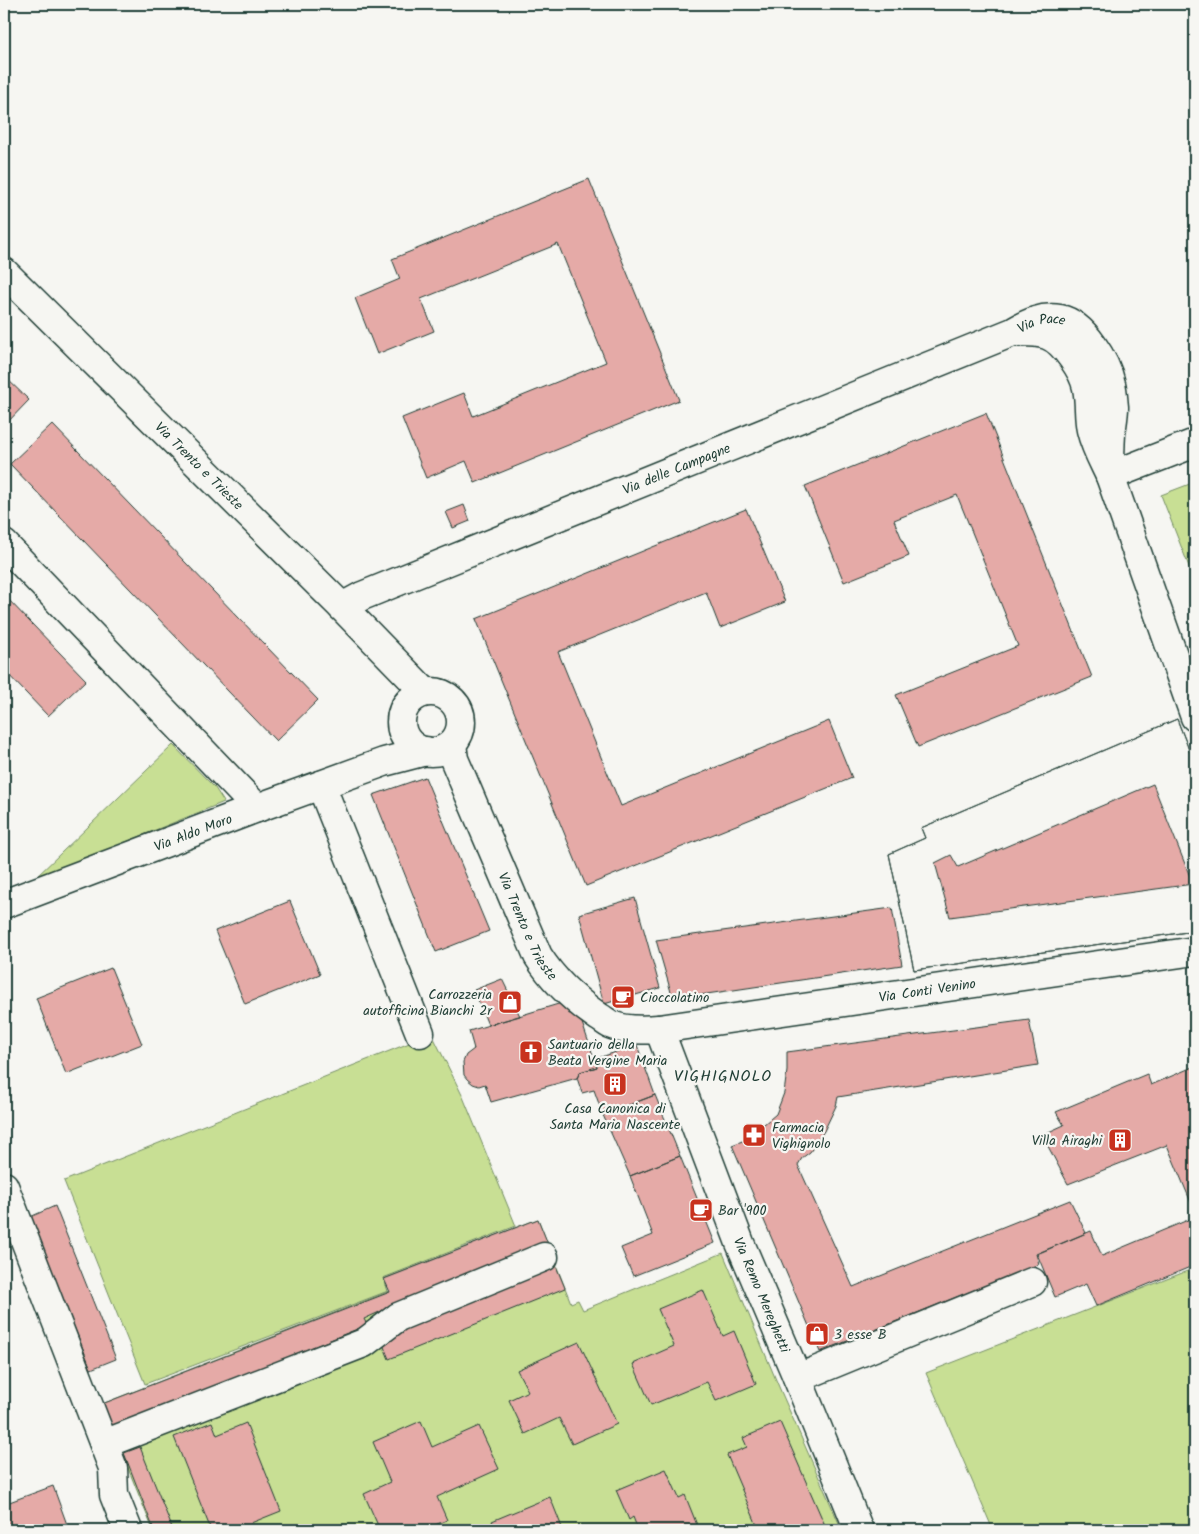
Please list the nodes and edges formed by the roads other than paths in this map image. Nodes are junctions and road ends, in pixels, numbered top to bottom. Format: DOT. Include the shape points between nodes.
graph roads {
  1 [pos="4,272"];
  2 [pos="1013,332"];
  3 [pos="1195,443"];
  4 [pos="1110,476"];
  5 [pos="4,544"];
  6 [pos="342,607"];
  7 [pos="418,696"];
  8 [pos="1195,717"];
  9 [pos="402,731"];
  10 [pos="443,751"];
  11 [pos="384,762"];
  12 [pos="321,785"];
  13 [pos="257,808"];
  14 [pos="7,899"];
  15 [pos="1195,951"];
  16 [pos="659,1029"];
  17 [pos="420,1033"];
  18 [pos="4,1186"];
  19 [pos="544,1257"];
  20 [pos="1032,1282"];
  21 [pos="797,1377"];
  22 [pos="104,1444"];
  23 [pos="128,1530"];
  24 [pos="858,1530"];
  1 -- 6 [label="street, Via Trento e Trieste"];
  2 -- 4 [label="street, Via Pace" via="1048,335 1064,348 1082,372 1091,429"];
  2 -- 6 [label="street, Via delle Campagne" via="362,596"];
  3 -- 4 [label="street"];
  4 -- 8 [label="street, Via Pace"];
  5 -- 13 [label="street"];
  6 -- 7 [label="street, Via Trento e Trieste" via="395,660"];
  7 -- 9 [label="street" via="403,710"];
  7 -- 10 [label="street" via="434,692 444,695 459,710 460,730 456,739"];
  9 -- 10 [label="street" via="418,749"];
  9 -- 11 [label="street"];
  10 -- 11 [label="street, Via Aldo Moro"];
  10 -- 16 [label="street, Via Trento e Trieste" via="547,970 588,1009 612,1026"];
  11 -- 12 [label="street, Via Aldo Moro"];
  12 -- 13 [label="street, Via Aldo Moro"];
  12 -- 17 [label="street"];
  13 -- 14 [label="street, Via Aldo Moro"];
  15 -- 16 [label="street, Via Conti Venino"];
  16 -- 21 [label="street, Via Remo Mereghetti" via="740,1243"];
  18 -- 22 [label="street"];
  19 -- 22 [label="street" via="398,1317 364,1343"];
  20 -- 21 [label="street"];
  21 -- 24 [label="street, Via Remo Mereghetti"];
  22 -- 23 [label="street" via="113,1468 114,1495"];
}
